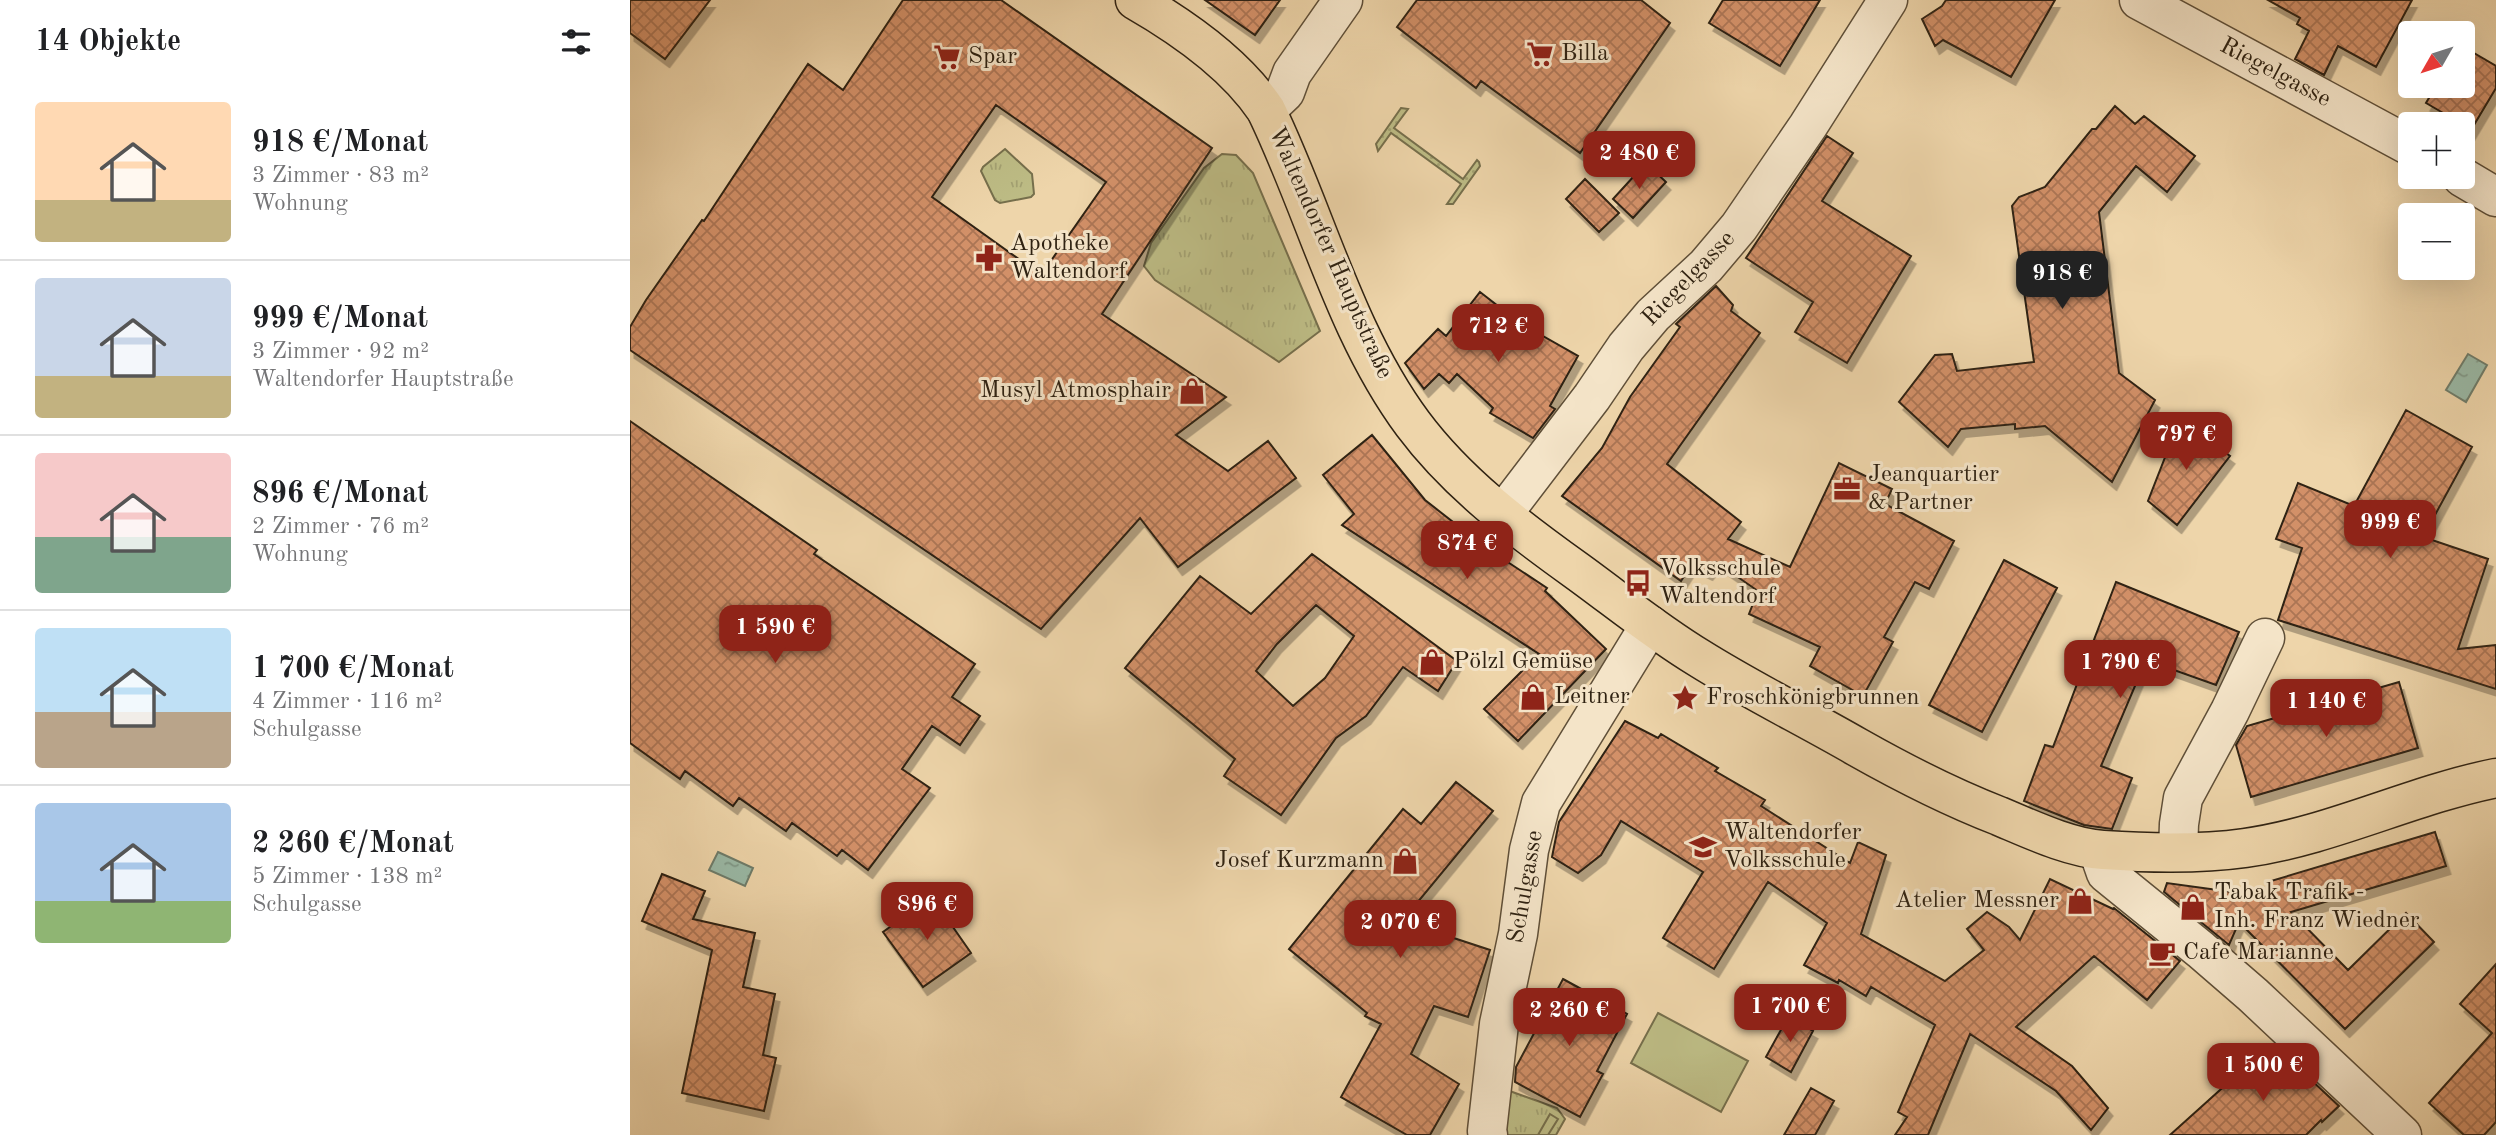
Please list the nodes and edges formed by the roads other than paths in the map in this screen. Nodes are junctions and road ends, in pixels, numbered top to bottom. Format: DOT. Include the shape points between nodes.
graph roads {
  1 [pos="1135,0"];
  2 [pos="1343,0"];
  3 [pos="1888,0"];
  4 [pos="2139,0"];
  5 [pos="1266,110"];
  6 [pos="2398,140"];
  7 [pos="2475,185"];
  8 [pos="2496,197"];
  9 [pos="1502,515"];
  10 [pos="1650,625"];
  11 [pos="2265,638"];
  12 [pos="2496,778"];
  13 [pos="2098,850"];
  14 [pos="2178,851"];
  15 [pos="1488,1135"];
  16 [pos="2402,1135"];
  1 -- 5 [label="main road, Waltendorfer Hauptstraße" via="1228,66"];
  2 -- 5 [label="street" via="1292,73 1285,92"];
  3 -- 9 [label="street, Riegelgasse" via="1739,227 1637,334"];
  4 -- 6 [label="street, Riegelgasse"];
  5 -- 9 [label="main road, Waltendorfer Hauptstraße" via="1339,287 1384,378 1445,464"];
  7 -- 8 [label="street"];
  9 -- 10 [label="main road, Waltendorfer Hauptstraße"];
  10 -- 13 [label="main road, Waltendorfer Hauptstraße" via="1700,659 1890,766 1978,808"];
  10 -- 15 [label="street, Schulgasse" via="1541,803 1528,849 1518,934 1499,1024"];
  11 -- 14 [label="street" via="2183,799"];
  12 -- 14 [label="main road, Waltendorfer Hauptstraße" via="2307,834 2245,848"];
  13 -- 14 [label="main road, Waltendorfer Hauptstraße"];
  13 -- 16 [label="street" via="2106,873 2253,995"];
}
